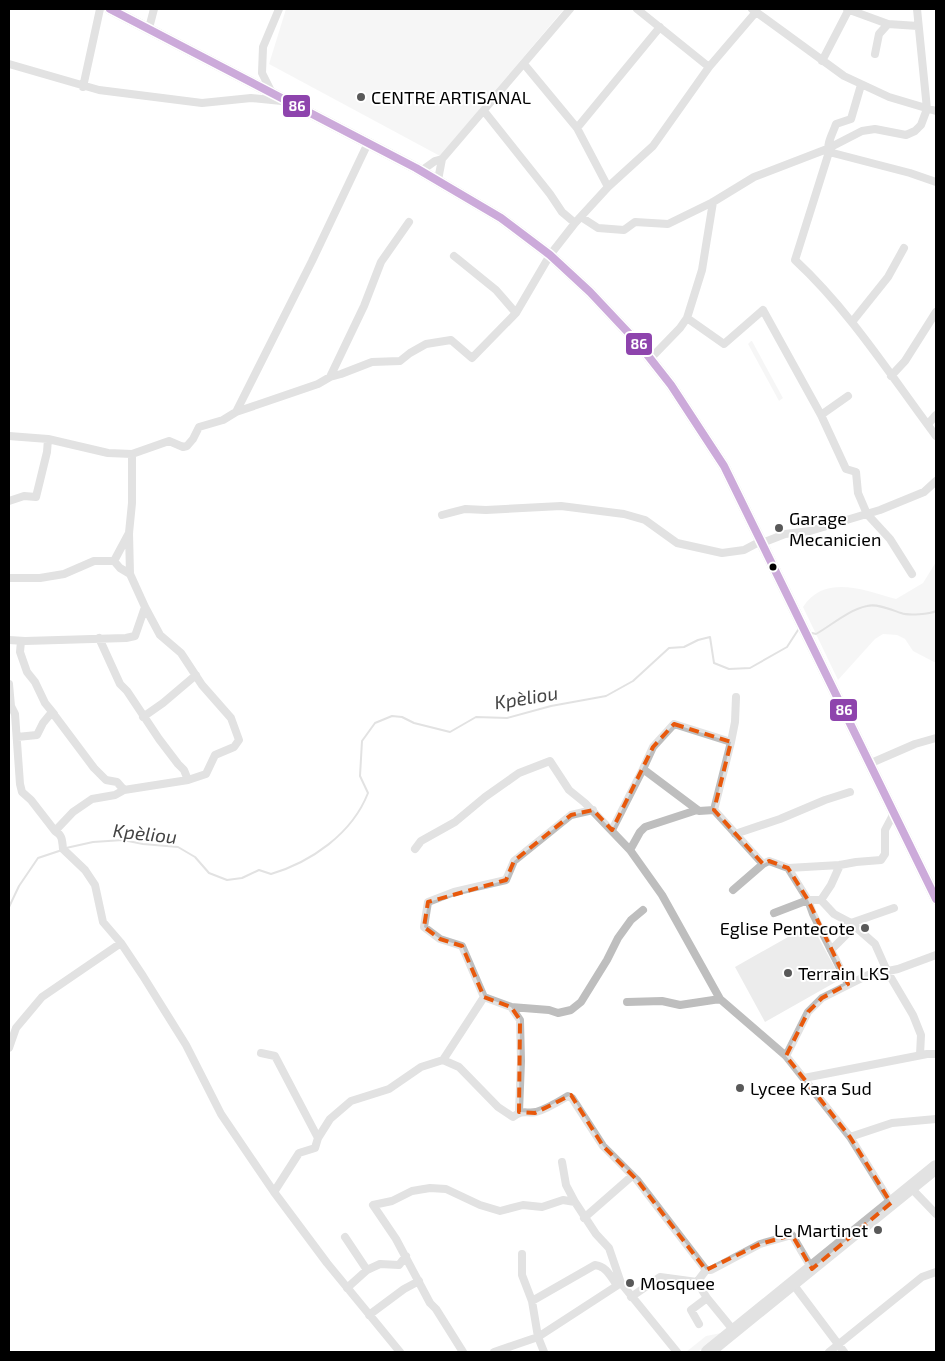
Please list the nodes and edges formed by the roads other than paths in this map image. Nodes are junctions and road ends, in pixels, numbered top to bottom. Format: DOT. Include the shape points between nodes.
graph roads {
  1 [pos="100,9"];
  2 [pos="110,9"];
  3 [pos="154,9"];
  4 [pos="279,9"];
  5 [pos="570,9"];
  6 [pos="637,9"];
  7 [pos="848,9"];
  8 [pos="917,9"];
  9 [pos="754,10"];
  10 [pos="888,24"];
  11 [pos="918,26"];
  12 [pos="660,27"];
  13 [pos="149,28"];
  14 [pos="875,54"];
  15 [pos="822,61"];
  16 [pos="9,64"];
  17 [pos="524,64"];
  18 [pos="709,67"];
  19 [pos="861,85"];
  20 [pos="83,87"];
  21 [pos="272,93"];
  22 [pos="289,102"];
  23 [pos="926,109"];
  24 [pos="484,111"];
  25 [pos="936,112"];
  26 [pos="577,128"];
  27 [pos="368,143"];
  28 [pos="828,150"];
  29 [pos="442,159"];
  30 [pos="421,171"];
  31 [pos="438,180"];
  32 [pos="936,182"];
  33 [pos="608,187"];
  34 [pos="713,202"];
  35 [pos="578,220"];
  36 [pos="409,222"];
  37 [pos="904,248"];
  38 [pos="550,255"];
  39 [pos="454,256"];
  40 [pos="936,312"];
  41 [pos="516,313"];
  42 [pos="687,318"];
  43 [pos="852,322"];
  44 [pos="650,360"];
  45 [pos="330,376"];
  46 [pos="891,376"];
  47 [pos="848,396"];
  48 [pos="236,412"];
  49 [pos="936,414"];
  50 [pos="821,415"];
  51 [pos="928,424"];
  52 [pos="9,436"];
  53 [pos="936,436"];
  54 [pos="48,439"];
  55 [pos="132,454"];
  56 [pos="936,481"];
  57 [pos="9,501"];
  58 [pos="867,514"];
  59 [pos="442,515"];
  60 [pos="130,533"];
  61 [pos="761,542"];
  62 [pos="114,561"];
  63 [pos="130,574"];
  64 [pos="912,574"];
  65 [pos="9,578"];
  66 [pos="145,607"];
  67 [pos="98,638"];
  68 [pos="9,640"];
  69 [pos="21,641"];
  70 [pos="196,675"];
  71 [pos="9,684"];
  72 [pos="736,697"];
  73 [pos="52,712"];
  74 [pos="143,717"];
  75 [pos="65,722"];
  76 [pos="17,737"];
  77 [pos="936,738"];
  78 [pos="731,742"];
  79 [pos="869,764"];
  80 [pos="643,769"];
  81 [pos="188,780"];
  82 [pos="124,790"];
  83 [pos="850,792"];
  84 [pos="593,810"];
  85 [pos="698,810"];
  86 [pos="714,810"];
  87 [pos="894,813"];
  88 [pos="612,830"];
  89 [pos="55,831"];
  90 [pos="735,834"];
  91 [pos="415,849"];
  92 [pos="630,850"];
  93 [pos="763,864"];
  94 [pos="840,865"];
  95 [pos="788,868"];
  96 [pos="733,890"];
  97 [pos="936,899"];
  98 [pos="808,900"];
  99 [pos="821,900"];
  100 [pos="894,908"];
  101 [pos="643,910"];
  102 [pos="774,913"];
  103 [pos="851,923"];
  104 [pos="121,943"];
  105 [pos="831,950"];
  106 [pos="936,955"];
  107 [pos="887,971"];
  108 [pos="848,984"];
  109 [pos="484,997"];
  110 [pos="720,999"];
  111 [pos="626,1002"];
  112 [pos="511,1007"];
  113 [pos="9,1048"];
  114 [pos="261,1053"];
  115 [pos="936,1054"];
  116 [pos="920,1055"];
  117 [pos="786,1056"];
  118 [pos="443,1060"];
  119 [pos="804,1078"];
  120 [pos="520,1112"];
  121 [pos="936,1119"];
  122 [pos="850,1137"];
  123 [pos="318,1138"];
  124 [pos="562,1162"];
  125 [pos="936,1167"];
  126 [pos="632,1176"];
  127 [pos="911,1188"];
  128 [pos="274,1192"];
  129 [pos="574,1202"];
  130 [pos="891,1203"];
  131 [pos="936,1214"];
  132 [pos="584,1218"];
  133 [pos="345,1237"];
  134 [pos="522,1254"];
  135 [pos="406,1256"];
  136 [pos="812,1269"];
  137 [pos="367,1270"];
  138 [pos="706,1270"];
  139 [pos="936,1272"];
  140 [pos="419,1281"];
  141 [pos="697,1282"];
  142 [pos="619,1284"];
  143 [pos="793,1284"];
  144 [pos="347,1288"];
  145 [pos="631,1297"];
  146 [pos="707,1298"];
  147 [pos="532,1301"];
  148 [pos="370,1315"];
  149 [pos="699,1324"];
  150 [pos="734,1331"];
  151 [pos="538,1337"];
  152 [pos="838,1345"];
  153 [pos="400,1352"];
  154 [pos="463,1352"];
  155 [pos="494,1352"];
  156 [pos="544,1352"];
  157 [pos="677,1352"];
  158 [pos="708,1352"];
  159 [pos="829,1352"];
  160 [pos="844,1352"];
  1 -- 20 [label="street"];
  2 -- 13 [label="main road"];
  3 -- 13 [label="street"];
  4 -- 21 [label="street" via="263,47 262,74"];
  5 -- 17 [label="street"];
  6 -- 12 [label="street"];
  7 -- 10 [label="street"];
  7 -- 15 [label="street"];
  8 -- 11 [label="street"];
  9 -- 15 [label="street"];
  9 -- 18 [label="street"];
  10 -- 11 [label="street"];
  10 -- 14 [label="street" via="879,34"];
  11 -- 23 [label="street"];
  12 -- 18 [label="street"];
  12 -- 26 [label="street"];
  13 -- 21 [label="main road"];
  15 -- 19 [label="street"];
  16 -- 20 [label="street"];
  17 -- 24 [label="street"];
  17 -- 26 [label="street"];
  18 -- 33 [label="street" via="653,146"];
  19 -- 23 [label="street"];
  19 -- 28 [label="street" via="851,119 836,124"];
  20 -- 22 [label="street" via="202,103 251,98"];
  21 -- 22 [label="main road"];
  22 -- 27 [label="main road"];
  23 -- 25 [label="street"];
  23 -- 28 [label="street" via="921,125 911,133 871,129"];
  24 -- 29 [label="street"];
  24 -- 35 [label="street" via="562,212"];
  26 -- 33 [label="street"];
  27 -- 30 [label="main road"];
  27 -- 48 [label="street"];
  28 -- 32 [label="street"];
  28 -- 34 [label="street" via="754,177"];
  28 -- 43 [label="street" via="795,260"];
  29 -- 30 [label="street"];
  29 -- 31 [label="street"];
  30 -- 31 [label="main road"];
  31 -- 38 [label="main road" via="501,218"];
  33 -- 35 [label="street"];
  34 -- 35 [label="street" via="668,224 635,222 624,230 598,228"];
  34 -- 42 [label="street" via="702,270"];
  35 -- 38 [label="street"];
  36 -- 45 [label="street" via="381,262"];
  37 -- 43 [label="street" via="888,277"];
  38 -- 41 [label="street"];
  38 -- 44 [label="main road" via="590,292"];
  39 -- 41 [label="street" via="496,290"];
  40 -- 46 [label="street" via="905,361"];
  41 -- 45 [label="street" via="472,358 452,340 440,341 426,344 400,361 372,362"];
  42 -- 44 [label="street"];
  42 -- 50 [label="street" via="724,344 763,310"];
  43 -- 46 [label="street"];
  44 -- 61 [label="main road" via="683,402 724,466"];
  45 -- 48 [label="street" via="318,384"];
  46 -- 51 [label="street"];
  47 -- 50 [label="street"];
  48 -- 55 [label="street" via="223,420 199,427 187,446 169,441"];
  49 -- 51 [label="street"];
  50 -- 58 [label="street" via="846,469 856,472 858,493"];
  51 -- 53 [label="street"];
  52 -- 54 [label="street"];
  54 -- 55 [label="street" via="108,453"];
  54 -- 57 [label="street" via="36,497 24,496"];
  55 -- 60 [label="street"];
  56 -- 58 [label="street" via="924,492"];
  58 -- 61 [label="street"];
  58 -- 64 [label="street" via="890,539"];
  59 -- 61 [label="street" via="465,509 561,506 645,520 677,543 722,553 744,550"];
  60 -- 62 [label="street"];
  60 -- 63 [label="street"];
  61 -- 79 [label="main road"];
  62 -- 63 [label="street"];
  62 -- 65 [label="street" via="94,561 64,574 40,578"];
  63 -- 66 [label="street"];
  66 -- 67 [label="street" via="135,636"];
  66 -- 70 [label="street" via="160,635 181,653"];
  67 -- 69 [label="street"];
  67 -- 74 [label="street" via="120,684"];
  68 -- 69 [label="street"];
  69 -- 73 [label="street" via="20,652 27,672"];
  70 -- 74 [label="street"];
  70 -- 81 [label="street" via="231,718 239,740 234,747 215,755 206,774"];
  71 -- 76 [label="street"];
  72 -- 78 [label="street"];
  73 -- 75 [label="street"];
  73 -- 76 [label="street" via="42,722 37,735"];
  73 -- 82 [label="street" via="94,768 106,780 117,782"];
  74 -- 81 [label="street" via="184,770"];
  76 -- 89 [label="street" via="22,792"];
  77 -- 79 [label="street"];
  78 -- 80 [label="street" via="674,724 653,747"];
  78 -- 86 [label="street"];
  79 -- 87 [label="main road"];
  80 -- 85 [label="street"];
  80 -- 88 [label="street"];
  81 -- 82 [label="street"];
  82 -- 89 [label="street" via="92,799 73,812"];
  83 -- 90 [label="street"];
  84 -- 88 [label="street"];
  84 -- 91 [label="street" via="569,790 550,761 519,773 454,822 421,841"];
  84 -- 109 [label="street" via="571,815 514,861 506,880 454,892 428,902 424,927 440,939 462,946"];
  85 -- 86 [label="street"];
  85 -- 92 [label="street" via="645,827"];
  86 -- 90 [label="street"];
  87 -- 94 [label="street" via="885,830 883,858"];
  87 -- 97 [label="main road"];
  88 -- 92 [label="street"];
  89 -- 104 [label="street" via="62,838 63,849 95,885 103,922"];
  90 -- 93 [label="street"];
  92 -- 110 [label="street" via="662,895"];
  93 -- 95 [label="street" via="769,861"];
  93 -- 96 [label="street"];
  94 -- 95 [label="street"];
  94 -- 99 [label="street" via="832,885"];
  95 -- 98 [label="street"];
  98 -- 99 [label="street"];
  98 -- 102 [label="street"];
  98 -- 105 [label="street"];
  99 -- 103 [label="street" via="834,914"];
  100 -- 103 [label="street"];
  101 -- 112 [label="street" via="618,938 581,1002 571,1010 558,1013"];
  103 -- 105 [label="street" via="848,932"];
  103 -- 107 [label="street" via="875,944"];
  104 -- 113 [label="street" via="42,997 16,1028"];
  104 -- 128 [label="street" via="186,1045 221,1114"];
  105 -- 108 [label="street"];
  106 -- 107 [label="street"];
  107 -- 108 [label="street"];
  107 -- 116 [label="street" via="914,1015 921,1035"];
  108 -- 117 [label="street" via="822,998 808,1012"];
  109 -- 112 [label="street"];
  109 -- 118 [label="street"];
  110 -- 111 [label="street" via="680,1005 662,1001"];
  110 -- 117 [label="street"];
  112 -- 120 [label="street" via="520,1020"];
  114 -- 123 [label="street" via="275,1056"];
  115 -- 116 [label="street"];
  116 -- 119 [label="street"];
  117 -- 119 [label="street"];
  118 -- 120 [label="street" via="459,1067 498,1107 514,1117"];
  118 -- 123 [label="street" via="421,1067 389,1089 350,1101 330,1120"];
  119 -- 122 [label="street"];
  120 -- 126 [label="street" via="535,1112 570,1097 603,1146"];
  121 -- 122 [label="street" via="892,1123"];
  122 -- 130 [label="street"];
  123 -- 128 [label="street" via="315,1148 299,1153"];
  124 -- 129 [label="street" via="566,1185"];
  125 -- 127 [label="highway"];
  126 -- 132 [label="street"];
  126 -- 138 [label="street" via="677,1229"];
  127 -- 130 [label="highway"];
  127 -- 131 [label="street"];
  128 -- 144 [label="street"];
  129 -- 132 [label="street"];
  129 -- 135 [label="street" via="563,1200 542,1207 523,1205 500,1210 480,1205 446,1189 430,1188 373,1205"];
  130 -- 136 [label="highway"];
  132 -- 142 [label="street" via="609,1248"];
  133 -- 137 [label="street"];
  134 -- 147 [label="street" via="522,1275"];
  135 -- 137 [label="street" via="399,1265 380,1264"];
  135 -- 140 [label="street"];
  136 -- 138 [label="street" via="792,1235 760,1244"];
  136 -- 143 [label="highway"];
  137 -- 144 [label="street"];
  138 -- 141 [label="street"];
  139 -- 152 [label="street" via="922,1277"];
  140 -- 148 [label="street"];
  140 -- 154 [label="street"];
  141 -- 145 [label="street" via="660,1277"];
  141 -- 146 [label="street"];
  142 -- 145 [label="street"];
  142 -- 147 [label="street" via="600,1265 595,1265"];
  142 -- 151 [label="street"];
  143 -- 150 [label="highway"];
  143 -- 152 [label="street"];
  144 -- 148 [label="street"];
  145 -- 157 [label="street"];
  146 -- 149 [label="street" via="691,1310"];
  146 -- 150 [label="street"];
  147 -- 151 [label="street"];
  148 -- 153 [label="street"];
  150 -- 158 [label="highway"];
  151 -- 155 [label="street"];
  151 -- 156 [label="street"];
  152 -- 159 [label="street"];
  152 -- 160 [label="street"];
}
